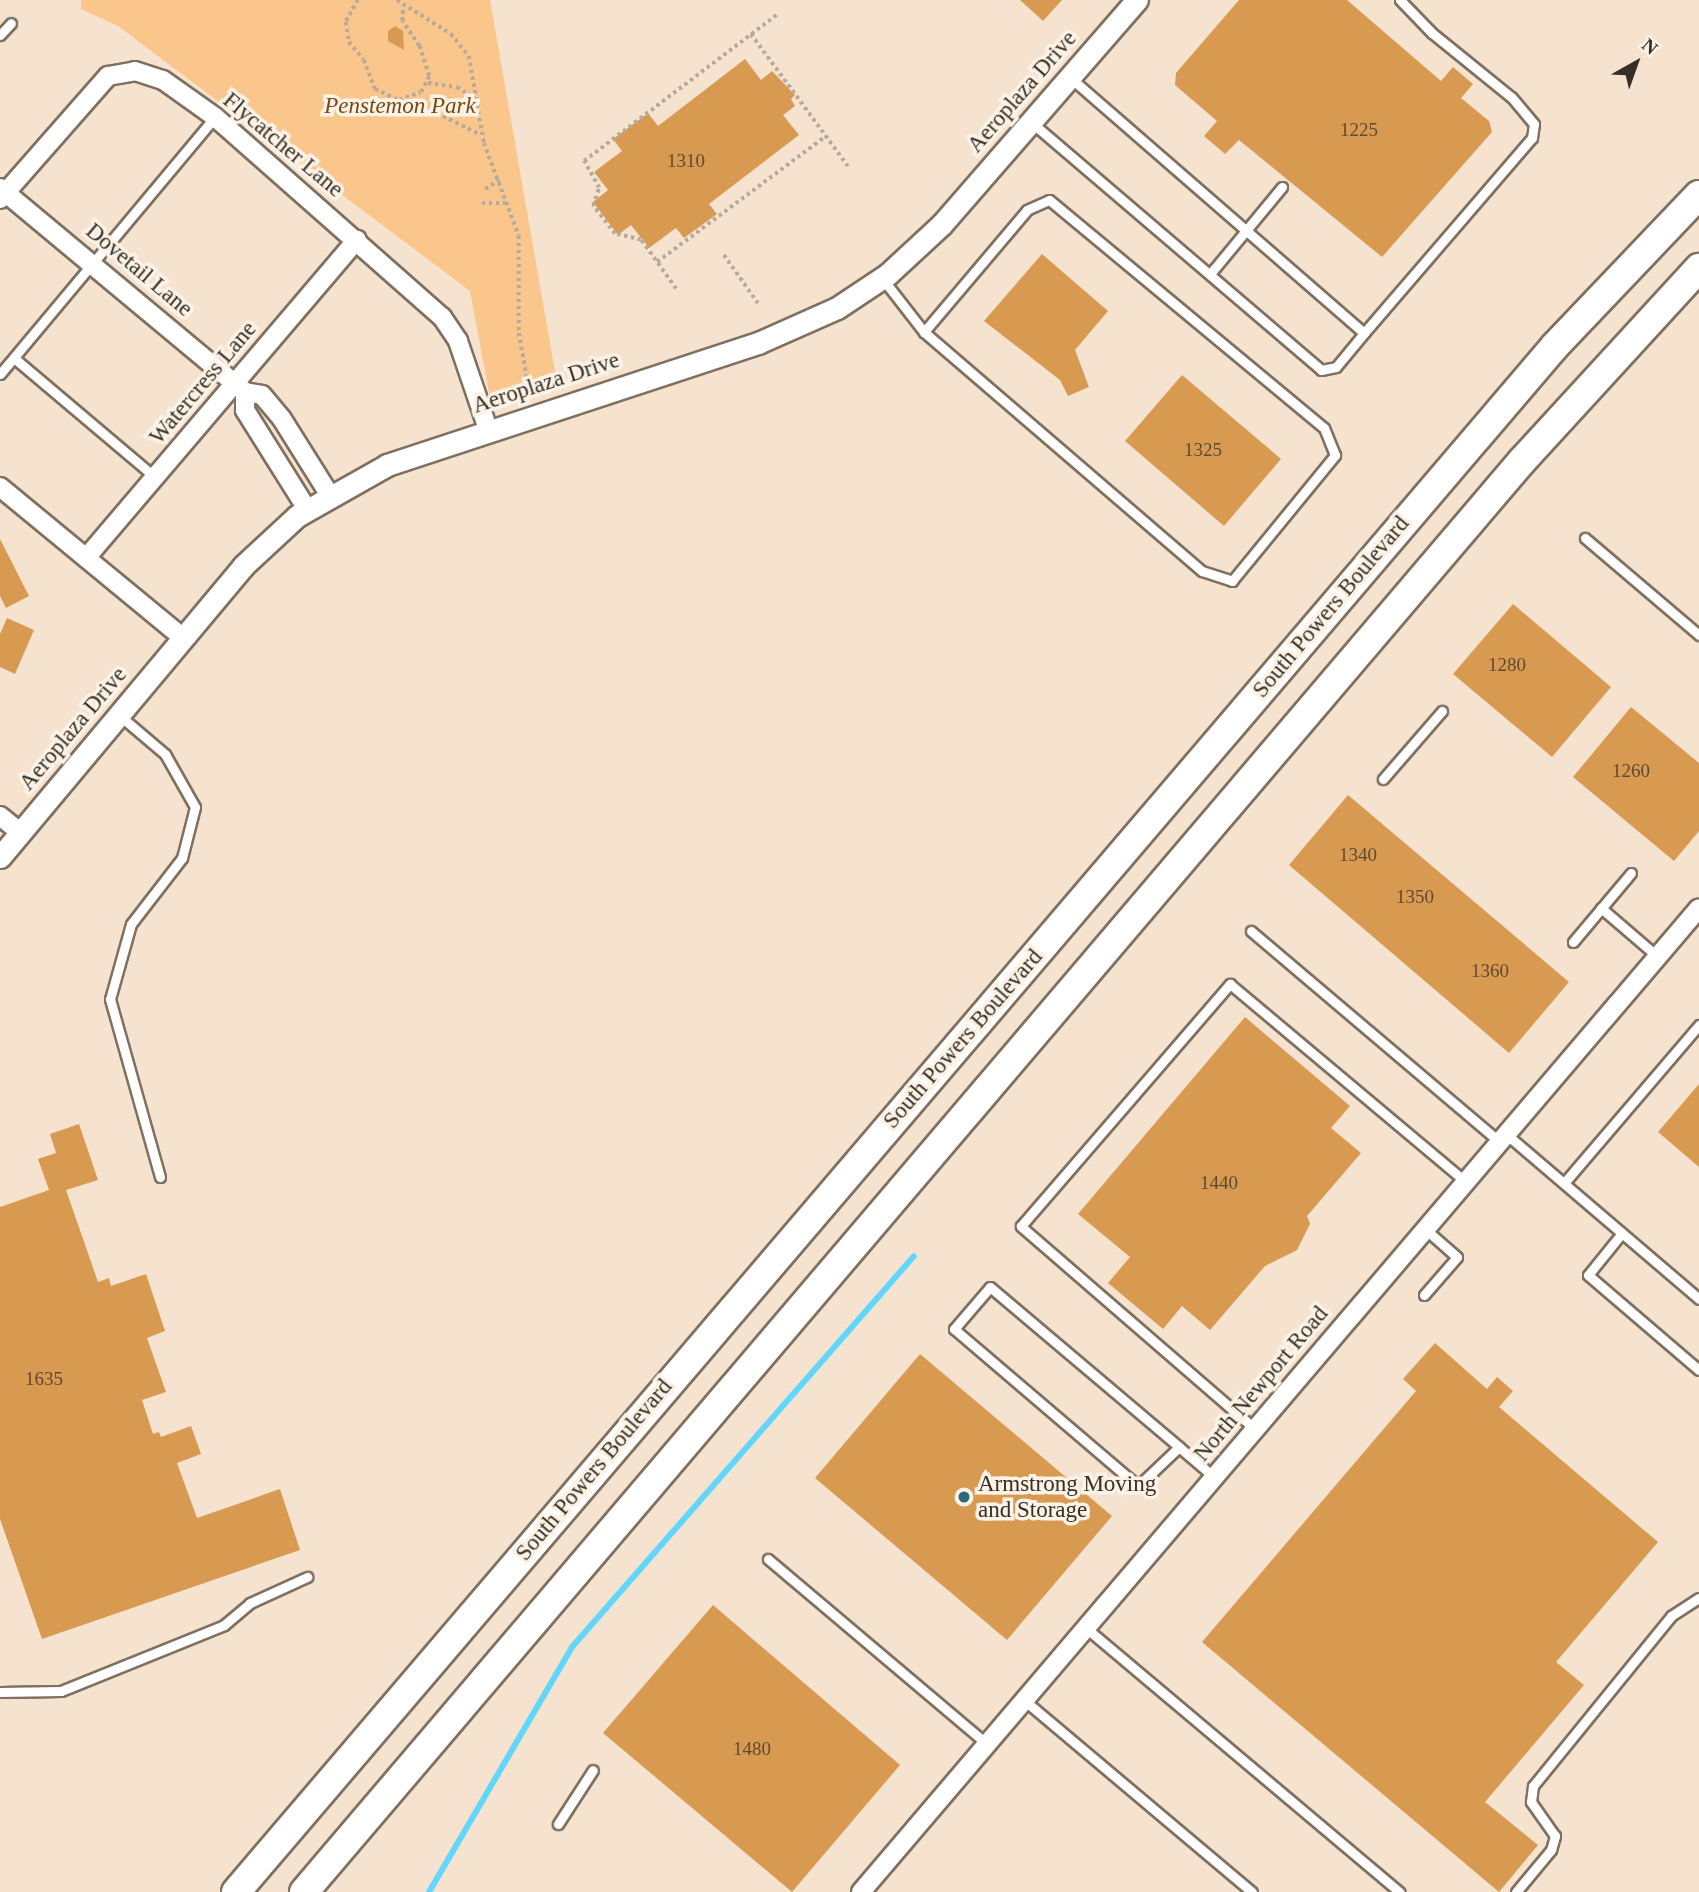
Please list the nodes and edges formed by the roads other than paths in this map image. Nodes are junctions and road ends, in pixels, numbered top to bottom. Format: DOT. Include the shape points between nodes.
graph roads {
  1 [pos="1400,0"];
  2 [pos="1130,3"];
  3 [pos="11,23"];
  4 [pos="0,36"];
  5 [pos="1069,76"];
  6 [pos="215,117"];
  7 [pos="1030,121"];
  8 [pos="1282,187"];
  9 [pos="2,193"];
  10 [pos="1699,195"];
  11 [pos="1246,230"];
  12 [pos="357,240"];
  13 [pos="92,263"];
  14 [pos="1699,268"];
  15 [pos="1210,274"];
  16 [pos="882,278"];
  17 [pos="924,332"];
  18 [pos="1364,333"];
  19 [pos="15,358"];
  20 [pos="0,374"];
  21 [pos="241,387"];
  22 [pos="488,429"];
  23 [pos="155,477"];
  24 [pos="0,487"];
  25 [pos="329,494"];
  26 [pos="307,509"];
  27 [pos="1585,538"];
  28 [pos="86,558"];
  29 [pos="1699,635"];
  30 [pos="183,638"];
  31 [pos="1442,711"];
  32 [pos="119,715"];
  33 [pos="1383,779"];
  34 [pos="0,816"];
  35 [pos="21,833"];
  36 [pos="0,857"];
  37 [pos="1631,873"];
  38 [pos="1601,908"];
  39 [pos="1699,908"];
  40 [pos="1251,931"];
  41 [pos="1573,942"];
  42 [pos="1658,957"];
  43 [pos="1699,1025"];
  44 [pos="1503,1138"];
  45 [pos="160,1177"];
  46 [pos="1466,1182"];
  47 [pos="1564,1183"];
  48 [pos="1425,1229"];
  49 [pos="1622,1233"];
  50 [pos="1424,1295"];
  51 [pos="1699,1299"];
  52 [pos="1699,1370"];
  53 [pos="1255,1429"];
  54 [pos="1179,1447"];
  55 [pos="1214,1477"];
  56 [pos="768,1559"];
  57 [pos="307,1577"];
  58 [pos="1699,1598"];
  59 [pos="1086,1628"];
  60 [pos="0,1692"];
  61 [pos="1024,1700"];
  62 [pos="987,1744"];
  63 [pos="593,1770"];
  64 [pos="558,1824"];
  65 [pos="236,1892"];
  66 [pos="304,1892"];
  67 [pos="861,1892"];
  68 [pos="1252,1892"];
  69 [pos="1400,1892"];
  70 [pos="1516,1892"];
  1 -- 18 [label="lane" via="1534,124 1532,138 1511,166"];
  2 -- 5 [label="street, Aeroplaza Drive"];
  3 -- 4 [label="lane"];
  5 -- 7 [label="street, Aeroplaza Drive"];
  5 -- 11 [label="lane"];
  6 -- 9 [label="street, Flycatcher Lane" via="148,73 108,76"];
  6 -- 12 [label="street, Flycatcher Lane"];
  6 -- 13 [label="lane"];
  7 -- 15 [label="lane"];
  7 -- 16 [label="street, Aeroplaza Drive" via="942,225"];
  8 -- 11 [label="lane"];
  9 -- 13 [label="street, Dovetail Lane"];
  10 -- 65 [label="highway, South Powers Boulevard" via="1510,398"];
  11 -- 15 [label="lane"];
  11 -- 18 [label="lane"];
  12 -- 21 [label="street, Watercress Lane"];
  12 -- 22 [label="street, Flycatcher Lane" via="452,331"];
  13 -- 19 [label="lane"];
  13 -- 21 [label="street, Dovetail Lane"];
  14 -- 66 [label="highway" via="1504,482"];
  15 -- 18 [label="lane" via="1321,370 1336,367"];
  16 -- 17 [label="lane"];
  16 -- 22 [label="street, Aeroplaza Drive" via="837,308 758,344"];
  17 -- 17 [label="lane" via="1202,571 1232,580 1335,455 1324,428 1049,200 1027,211"];
  19 -- 20 [label="lane"];
  19 -- 23 [label="lane"];
  21 -- 23 [label="street, Watercress Lane"];
  21 -- 25 [label="street, Dovetail Lane" via="262,395 282,418"];
  21 -- 26 [label="street" via="245,410"];
  22 -- 25 [label="street, Aeroplaza Drive" via="387,465"];
  23 -- 28 [label="street, Watercress Lane"];
  24 -- 28 [label="street"];
  25 -- 26 [label="street, Aeroplaza Drive"];
  26 -- 30 [label="street, Aeroplaza Drive" via="243,566"];
  27 -- 29 [label="lane"];
  28 -- 30 [label="street"];
  30 -- 32 [label="street, Aeroplaza Drive"];
  31 -- 33 [label="lane"];
  32 -- 35 [label="street, Aeroplaza Drive"];
  32 -- 45 [label="lane" via="165,754 195,807 182,858 131,925 110,999"];
  34 -- 35 [label="street"];
  35 -- 36 [label="street, Aeroplaza Drive"];
  37 -- 38 [label="lane"];
  38 -- 41 [label="lane"];
  38 -- 42 [label="lane"];
  39 -- 42 [label="street, North Newport Road"];
  40 -- 44 [label="lane"];
  42 -- 44 [label="street, North Newport Road"];
  43 -- 47 [label="lane"];
  44 -- 46 [label="street, North Newport Road"];
  44 -- 47 [label="lane"];
  46 -- 48 [label="street, North Newport Road"];
  46 -- 53 [label="lane" via="1230,984 1021,1226"];
  47 -- 49 [label="lane"];
  48 -- 50 [label="lane" via="1457,1257"];
  48 -- 53 [label="street, North Newport Road"];
  49 -- 51 [label="lane"];
  49 -- 52 [label="lane" via="1588,1275"];
  53 -- 55 [label="street, North Newport Road"];
  54 -- 54 [label="lane" via="1138,1486 954,1329 990,1287"];
  54 -- 55 [label="lane"];
  55 -- 59 [label="street, North Newport Road"];
  56 -- 62 [label="lane"];
  57 -- 60 [label="lane" via="250,1604 224,1625 61,1691"];
  58 -- 70 [label="lane" via="1671,1616 1538,1777 1531,1802 1555,1836 1551,1850"];
  59 -- 61 [label="street, North Newport Road"];
  59 -- 69 [label="lane"];
  61 -- 62 [label="street, North Newport Road"];
  61 -- 68 [label="lane"];
  62 -- 67 [label="street, North Newport Road"];
  63 -- 64 [label="lane"];
}
